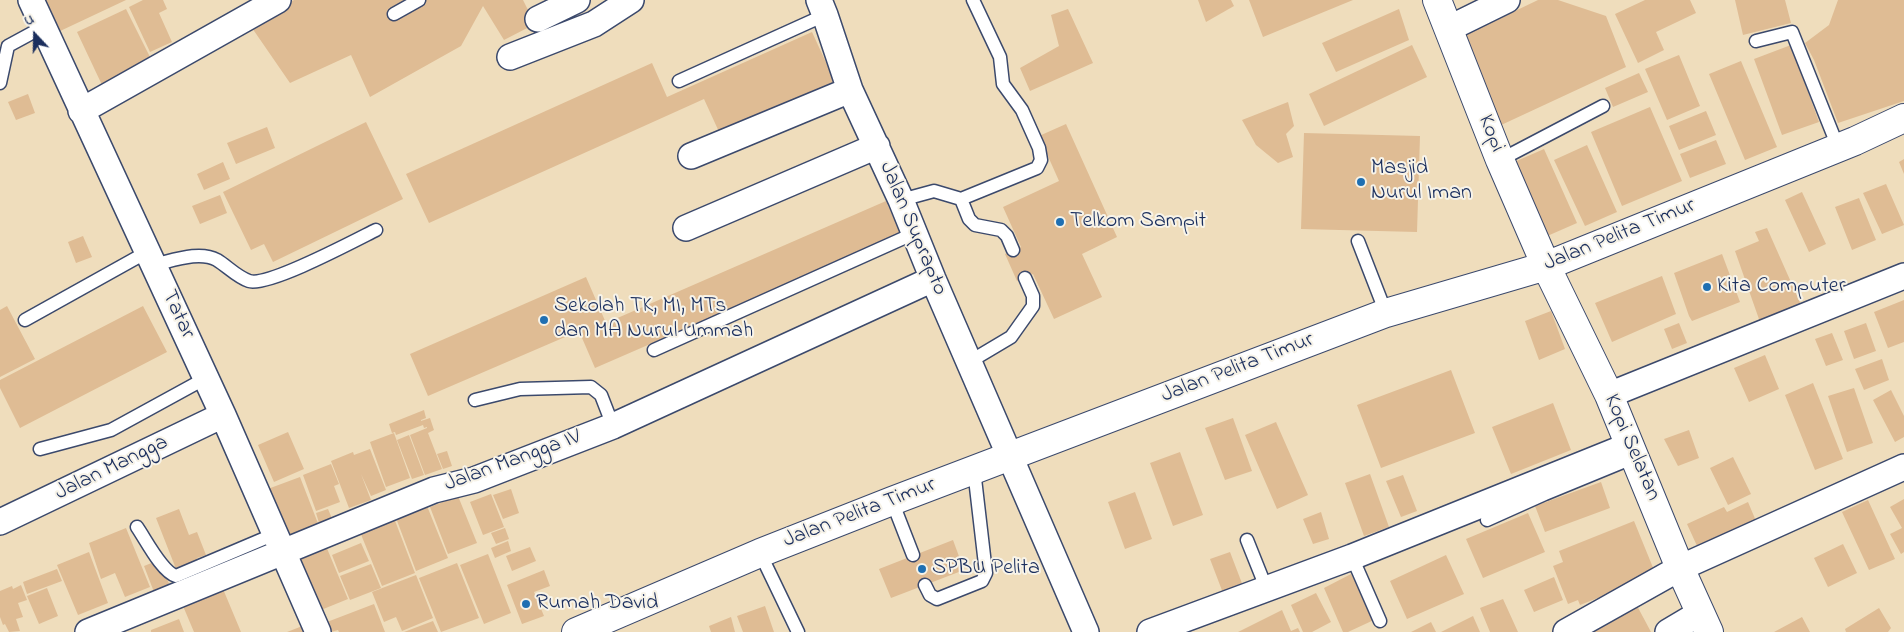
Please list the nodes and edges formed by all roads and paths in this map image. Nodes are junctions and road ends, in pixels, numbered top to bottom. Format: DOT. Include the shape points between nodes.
graph roads {
  1 [pos="31,0"];
  2 [pos="278,0"];
  3 [pos="419,0"];
  4 [pos="577,0"];
  5 [pos="631,0"];
  6 [pos="973,0"];
  7 [pos="1437,0"];
  8 [pos="1507,0"];
  9 [pos="822,8"];
  10 [pos="394,14"];
  11 [pos="538,19"];
  12 [pos="43,27"];
  13 [pos="1448,29"];
  14 [pos="1756,41"];
  15 [pos="510,57"];
  16 [pos="680,81"];
  17 [pos="0,83"];
  18 [pos="850,90"];
  19 [pos="1603,106"];
  20 [pos="82,111"];
  21 [pos="1904,118"];
  22 [pos="877,146"];
  23 [pos="1838,147"];
  24 [pos="691,156"];
  25 [pos="1500,160"];
  26 [pos="961,199"];
  27 [pos="901,200"];
  28 [pos="686,228"];
  29 [pos="376,230"];
  30 [pos="915,233"];
  31 [pos="1358,241"];
  32 [pos="1013,250"];
  33 [pos="150,258"];
  34 [pos="1546,266"];
  35 [pos="1904,276"];
  36 [pos="1025,278"];
  37 [pos="933,280"];
  38 [pos="1386,313"];
  39 [pos="24,320"];
  40 [pos="654,350"];
  41 [pos="969,362"];
  42 [pos="206,378"];
  43 [pos="1609,395"];
  44 [pos="476,400"];
  45 [pos="223,415"];
  46 [pos="613,426"];
  47 [pos="40,448"];
  48 [pos="1633,451"];
  49 [pos="1010,456"];
  50 [pos="1904,467"];
  51 [pos="974,470"];
  52 [pos="892,501"];
  53 [pos="1487,520"];
  54 [pos="0,522"];
  55 [pos="137,528"];
  56 [pos="1247,540"];
  57 [pos="279,542"];
  58 [pos="760,553"];
  59 [pos="914,555"];
  60 [pos="1352,557"];
  61 [pos="1680,568"];
  62 [pos="925,585"];
  63 [pos="1267,590"];
  64 [pos="1380,620"];
  65 [pos="1704,623"];
  66 [pos="1081,630"];
  67 [pos="88,632"];
  68 [pos="318,632"];
  69 [pos="576,632"];
  70 [pos="798,632"];
  71 [pos="1150,632"];
  72 [pos="1566,632"];
  73 [pos="1668,632"];
  1 -- 12 [label="street, Tatar"];
  2 -- 20 [label="street"];
  3 -- 10 [label="lane"];
  4 -- 11 [label="street"];
  5 -- 15 [label="street" via="594,24"];
  6 -- 26 [label="lane" via="1000,57 1004,84 1022,110 1041,160 1037,168"];
  7 -- 13 [label="street, Kopi"];
  8 -- 13 [label="street"];
  9 -- 16 [label="lane"];
  9 -- 18 [label="street, Jalan Suprapto"];
  12 -- 17 [label="lane" via="8,46"];
  12 -- 20 [label="street, Tatar"];
  13 -- 25 [label="street, Kopi"];
  14 -- 23 [label="lane" via="1792,32"];
  18 -- 22 [label="street, Jalan Suprapto"];
  18 -- 24 [label="street"];
  19 -- 25 [label="lane"];
  20 -- 33 [label="street, Tatar"];
  21 -- 23 [label="street, Jalan Pelita Timur"];
  22 -- 27 [label="street, Jalan Suprapto"];
  22 -- 28 [label="street"];
  23 -- 34 [label="street, Jalan Pelita Timur"];
  25 -- 34 [label="street, Kopi"];
  26 -- 27 [label="lane" via="934,191"];
  26 -- 32 [label="lane" via="975,225 1001,230"];
  27 -- 30 [label="street, Jalan Suprapto"];
  29 -- 33 [label="lane" via="280,276 250,282 215,259 199,255"];
  30 -- 37 [label="street, Jalan Suprapto"];
  30 -- 40 [label="lane"];
  31 -- 38 [label="lane"];
  33 -- 39 [label="lane"];
  33 -- 42 [label="street, Tatar"];
  34 -- 38 [label="street, Jalan Pelita Timur"];
  34 -- 43 [label="street, Kopi Selatan"];
  35 -- 43 [label="street"];
  36 -- 41 [label="lane" via="1033,296 1033,306 1011,337"];
  37 -- 41 [label="street, Jalan Suprapto"];
  37 -- 46 [label="street, Jalan Mangga IV"];
  38 -- 49 [label="street, Jalan Pelita Timur"];
  41 -- 49 [label="street, Jalan Suprapto"];
  42 -- 45 [label="street, Tatar"];
  42 -- 47 [label="lane" via="111,430"];
  43 -- 48 [label="street, Kopi Selatan"];
  44 -- 46 [label="lane" via="520,389 591,387 601,395"];
  45 -- 54 [label="street, Jalan Mangga"];
  45 -- 57 [label="street, Tatar"];
  46 -- 57 [label="street, Jalan Mangga IV" via="474,480 434,490"];
  48 -- 53 [label="lane"];
  48 -- 60 [label="street"];
  48 -- 61 [label="street, Kopi Selatan"];
  49 -- 51 [label="street, Jalan Pelita Timur"];
  49 -- 66 [label="street, Jalan Suprapto"];
  50 -- 61 [label="street"];
  51 -- 52 [label="street, Jalan Pelita Timur"];
  51 -- 62 [label="lane" via="986,573 982,581 937,599 930,595"];
  52 -- 58 [label="street, Jalan Pelita Timur"];
  52 -- 59 [label="lane"];
  55 -- 57 [label="lane" via="163,566 176,576"];
  56 -- 63 [label="lane"];
  57 -- 67 [label="street, Jalan Mangga IV"];
  57 -- 68 [label="street, Tatar"];
  58 -- 69 [label="street, Jalan Pelita Timur"];
  58 -- 70 [label="lane"];
  60 -- 63 [label="street"];
  60 -- 64 [label="lane"];
  61 -- 65 [label="street, Kopi Selatan"];
  61 -- 72 [label="street"];
  63 -- 71 [label="street"];
  65 -- 73 [label="street"];
}
